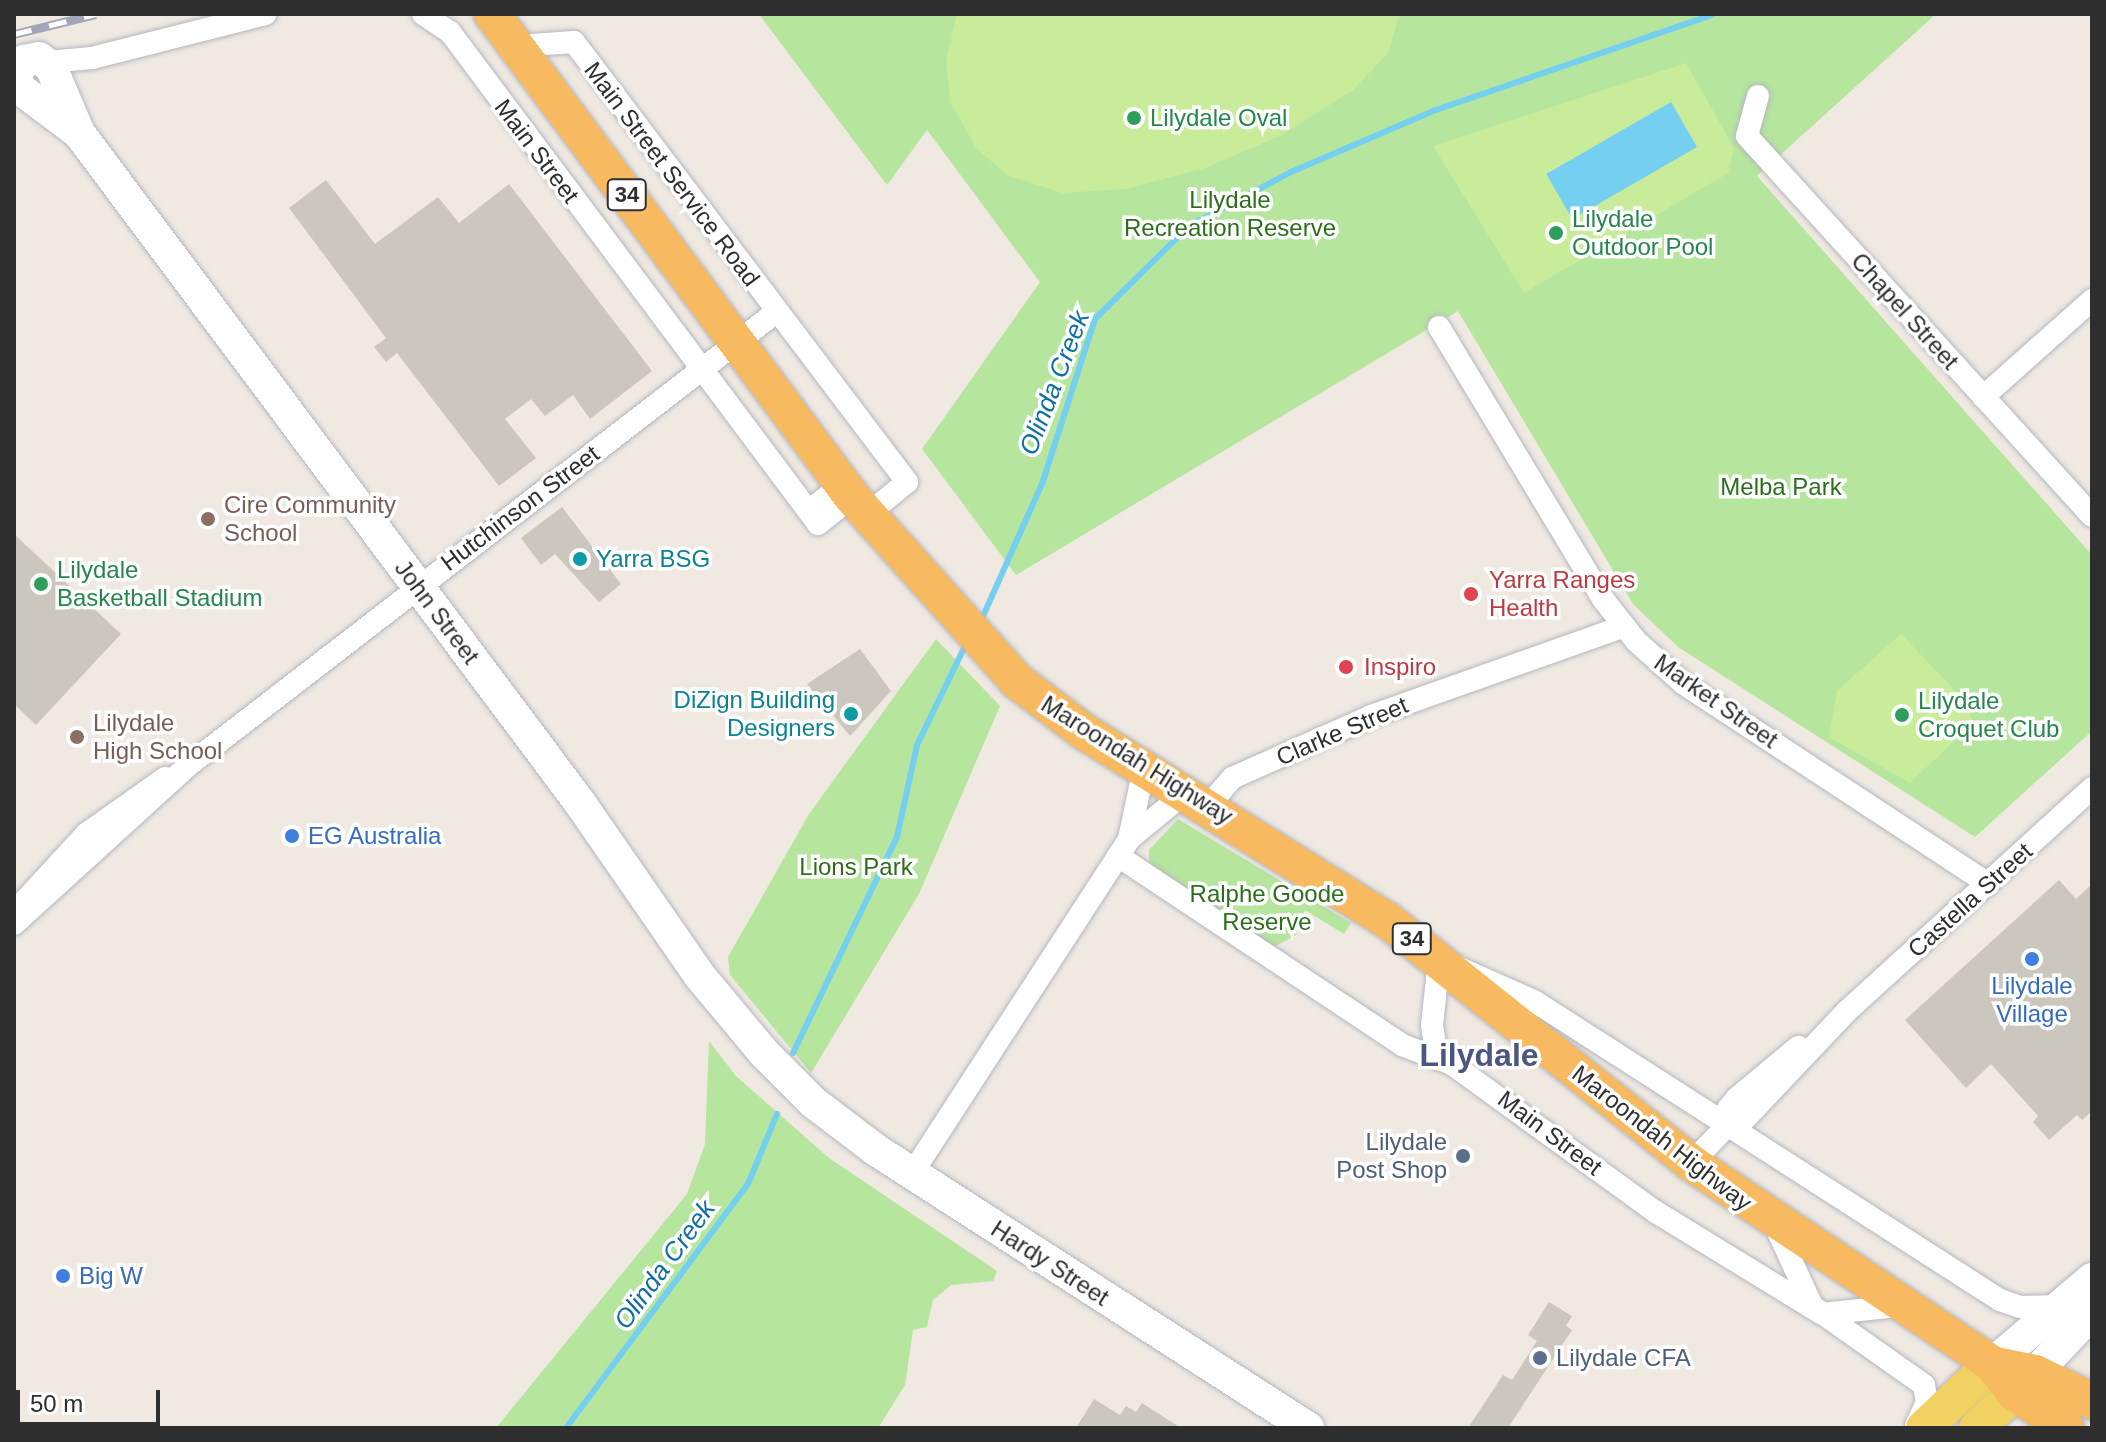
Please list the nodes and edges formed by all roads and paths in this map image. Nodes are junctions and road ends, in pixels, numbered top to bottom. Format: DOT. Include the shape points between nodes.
graph roads {
  1 [pos="266,14"];
  2 [pos="423,14"];
  3 [pos="492,14"];
  4 [pos="516,46"];
  5 [pos="26,75"];
  6 [pos="1758,96"];
  7 [pos="2092,300"];
  8 [pos="775,313"];
  9 [pos="1439,327"];
  10 [pos="738,344"];
  11 [pos="704,370"];
  12 [pos="1983,397"];
  13 [pos="854,499"];
  14 [pos="2092,516"];
  15 [pos="417,586"];
  16 [pos="1623,627"];
  17 [pos="1144,768"];
  18 [pos="2092,788"];
  19 [pos="1196,799"];
  20 [pos="92,841"];
  21 [pos="1123,847"];
  22 [pos="1988,884"];
  23 [pos="14,913"];
  24 [pos="14,924"];
  25 [pos="1439,959"];
  26 [pos="1437,1057"];
  27 [pos="799,1088"];
  28 [pos="1728,1125"];
  29 [pos="1691,1163"];
  30 [pos="911,1175"];
  31 [pos="1775,1225"];
  32 [pos="2092,1279"];
  33 [pos="1898,1306"];
  34 [pos="2060,1306"];
  35 [pos="1821,1313"];
  36 [pos="2092,1313"];
  37 [pos="1992,1364"];
  38 [pos="2025,1383"];
  39 [pos="2092,1401"];
  40 [pos="1308,1428"];
  41 [pos="1915,1428"];
  42 [pos="1924,1428"];
  43 [pos="1977,1428"];
  44 [pos="2066,1428"];
  1 -- 5 [label="street"];
  2 -- 11 [label="street, Main Street" via="450,32"];
  3 -- 4 [label="highway, 34"];
  4 -- 8 [label="street, Main Street Service Road" via="574,42"];
  4 -- 10 [label="highway, 34"];
  5 -- 15 [label="main road, John Street" via="79,133"];
  6 -- 12 [label="street, Chapel Street" via="1747,136"];
  7 -- 12 [label="street"];
  8 -- 10 [label="street"];
  8 -- 13 [label="street" via="907,482"];
  9 -- 16 [label="street, Market Street"];
  10 -- 11 [label="street, Hutchinson Street"];
  10 -- 13 [label="highway, 34"];
  11 -- 13 [label="street" via="818,524"];
  11 -- 15 [label="street, Hutchinson Street"];
  12 -- 14 [label="street, Chapel Street"];
  13 -- 17 [label="highway, Maroondah Highway / 34" via="957,621 1032,695"];
  15 -- 20 [label="street, Hutchinson Street" via="190,764 130,798"];
  15 -- 27 [label="main road, John Street" via="699,975"];
  16 -- 19 [label="street, Clarke Street" via="1371,716"];
  16 -- 22 [label="street, Market Street" via="1684,684"];
  17 -- 19 [label="highway, Maroondah Highway / 34"];
  17 -- 21 [label="street, Clarke Street"];
  18 -- 22 [label="street, Castella Street"];
  19 -- 21 [label="street, Clarke Street"];
  19 -- 25 [label="highway, Maroondah Highway / 34" via="1345,891"];
  20 -- 23 [label="street, Hutchinson Street"];
  20 -- 24 [label="street, Hutchinson Street"];
  21 -- 26 [label="street, Main Street" via="1391,1038"];
  21 -- 30 [label="street, Clarke Street"];
  22 -- 28 [label="street, Castella Street" via="1847,1011 1742,1122"];
  25 -- 26 [label="street" via="1432,1025"];
  25 -- 28 [label="street" via="1534,1001"];
  25 -- 29 [label="highway, Maroondah Highway / 34"];
  26 -- 35 [label="street, Main Street" via="1510,1102 1656,1212"];
  27 -- 30 [label="main road, Hardy Street"];
  28 -- 29 [label="street, Castella Street"];
  28 -- 34 [label="street" via="2000,1300 2020,1307"];
  29 -- 31 [label="highway, Maroondah Highway / 34"];
  30 -- 40 [label="main road, Hardy Street"];
  31 -- 33 [label="highway, Maroondah Highway / 34"];
  31 -- 35 [label="street" via="1797,1283"];
  32 -- 34 [label="main road"];
  33 -- 35 [label="street"];
  33 -- 37 [label="highway, Maroondah Highway / 34"];
  34 -- 37 [label="main road"];
  35 -- 41 [label="street, Main Street" via="1921,1381 1927,1402"];
  36 -- 38 [label="main road"];
  37 -- 38 [label="highway, Maroondah Highway"];
  37 -- 42 [label="main road"];
  38 -- 39 [label="highway, Maroondah Highway"];
  38 -- 43 [label="main road"];
  38 -- 44 [label="highway, Maroondah Highway"];
}
